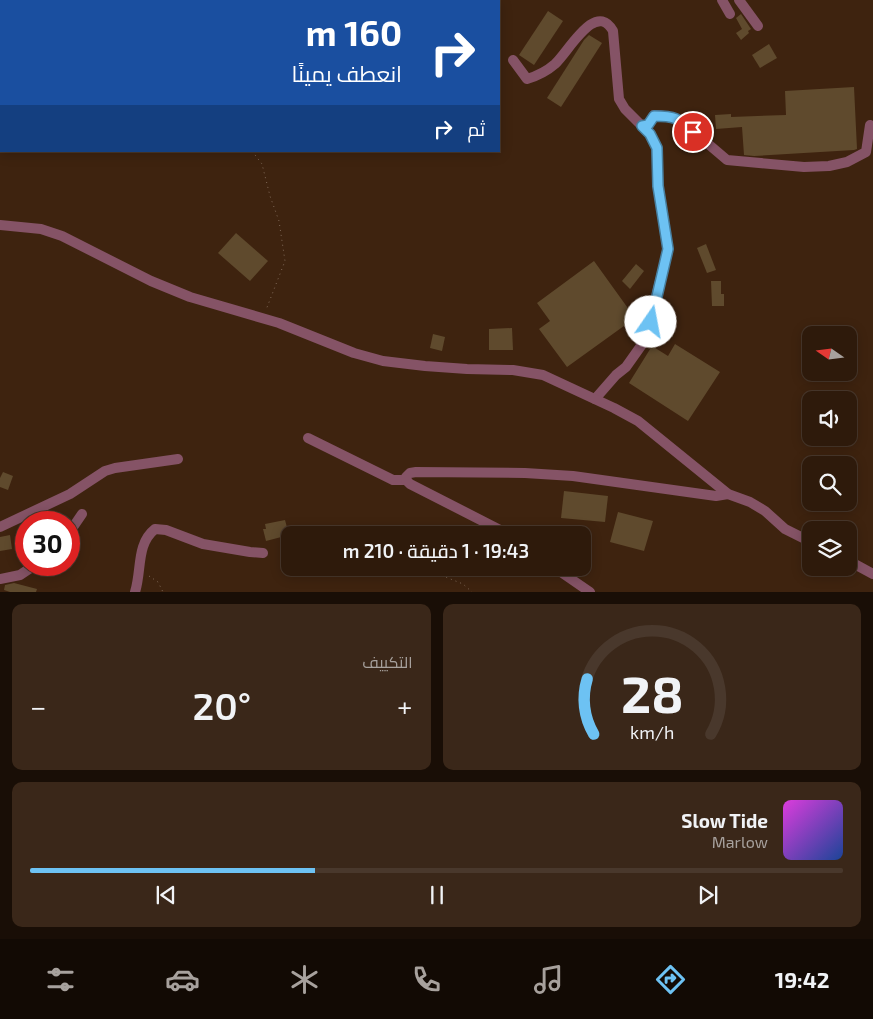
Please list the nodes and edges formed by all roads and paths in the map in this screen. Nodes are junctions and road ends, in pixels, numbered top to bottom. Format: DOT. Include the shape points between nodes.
graph roads {
  1 [pos="722,0"];
  2 [pos="739,0"];
  3 [pos="730,14"];
  4 [pos="758,26"];
  5 [pos="513,60"];
  6 [pos="870,125"];
  7 [pos="642,126"];
  8 [pos="253,152"];
  9 [pos="0,224"];
  10 [pos="264,318"];
  11 [pos="595,399"];
  12 [pos="308,438"];
  13 [pos="178,459"];
  14 [pos="406,480"];
  15 [pos="728,494"];
  16 [pos="82,514"];
  17 [pos="80,517"];
  18 [pos="492,526"];
  19 [pos="0,527"];
  20 [pos="802,538"];
  21 [pos="263,553"];
  22 [pos="857,565"];
  23 [pos="140,571"];
  24 [pos="873,574"];
  25 [pos="15,576"];
  26 [pos="443,576"];
  27 [pos="567,576"];
  28 [pos="0,579"];
  29 [pos="135,592"];
  30 [pos="163,592"];
  31 [pos="472,592"];
  32 [pos="590,592"];
  1 -- 3 [label="street"];
  2 -- 4 [label="street"];
  5 -- 7 [label="street" via="527,79 539,75 555,64 593,18 600,16 608,21 612,31 619,99"];
  6 -- 7 [label="street" via="866,152 847,162 812,167 727,160 680,120 672,118 654,116 648,125"];
  7 -- 11 [label="street" via="657,148 658,186 668,249 648,336 626,368"];
  8 -- 10 [label="path" via="262,164 279,221 285,260"];
  9 -- 10 [label="street" via="40,229 62,236 151,282"];
  10 -- 11 [label="street" via="383,361 542,375"];
  11 -- 15 [label="street" via="638,421"];
  12 -- 14 [label="street" via="393,480"];
  13 -- 19 [label="street" via="105,471 70,494"];
  14 -- 15 [label="street" via="408,474 416,472 525,473 573,476 716,496"];
  14 -- 18 [label="street"];
  15 -- 20 [label="street" via="750,502 785,529"];
  16 -- 17 [label="street"];
  21 -- 23 [label="street" via="204,544 155,529 143,542"];
  22 -- 24 [label="street"];
  23 -- 29 [label="street"];
  23 -- 30 [label="path" via="158,582"];
  25 -- 28 [label="street"];
  26 -- 31 [label="path" via="463,584"];
  27 -- 32 [label="street"];
}
